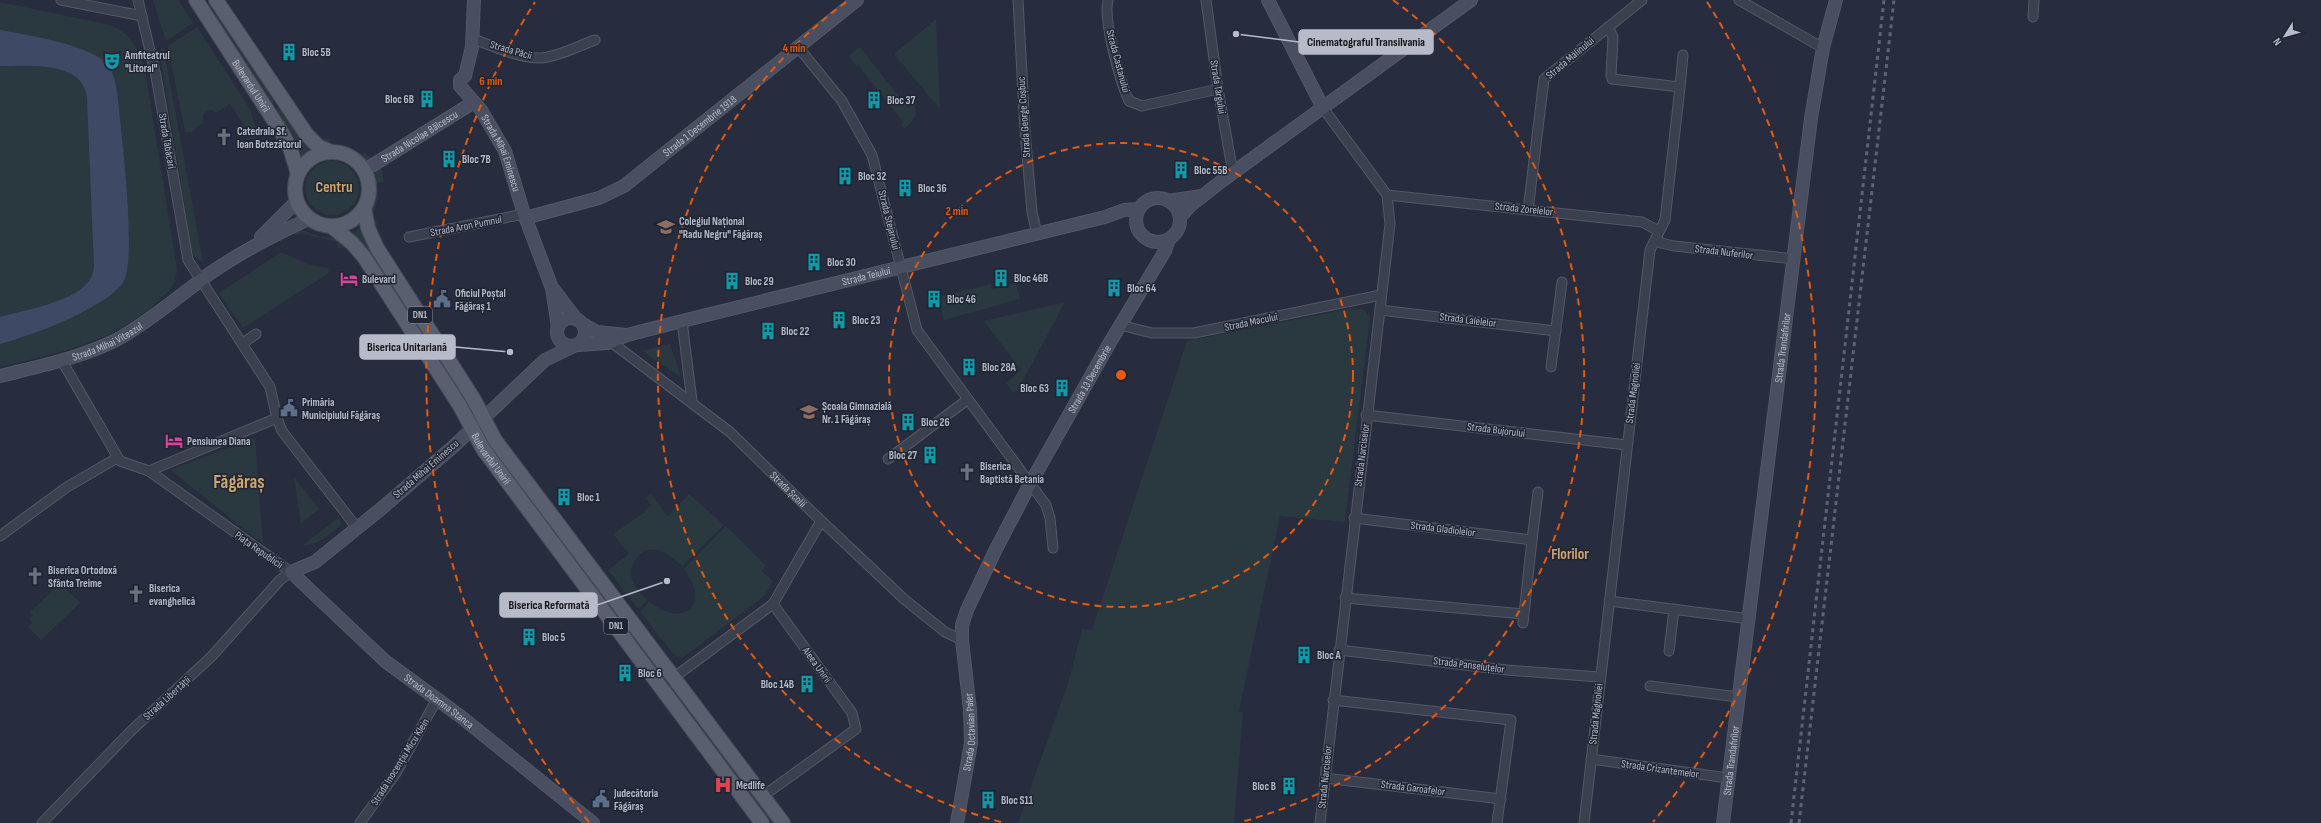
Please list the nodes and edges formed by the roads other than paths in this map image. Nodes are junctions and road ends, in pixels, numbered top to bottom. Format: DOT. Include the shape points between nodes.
graph roads {
  1 [pos="62,0"];
  2 [pos="138,0"];
  3 [pos="196,0"];
  4 [pos="216,0"];
  5 [pos="474,0"];
  6 [pos="857,0"];
  7 [pos="1018,0"];
  8 [pos="1108,0"];
  9 [pos="1206,0"];
  10 [pos="1268,0"];
  11 [pos="1471,0"];
  12 [pos="1642,0"];
  13 [pos="1739,0"];
  14 [pos="1836,0"];
  15 [pos="2034,0"];
  16 [pos="142,16"];
  17 [pos="2033,17"];
  18 [pos="1608,27"];
  19 [pos="472,39"];
  20 [pos="595,40"];
  21 [pos="798,47"];
  22 [pos="1823,48"];
  23 [pos="1683,55"];
  24 [pos="1680,87"];
  25 [pos="1218,88"];
  26 [pos="477,106"];
  27 [pos="1323,108"];
  28 [pos="329,151"];
  29 [pos="365,170"];
  30 [pos="1233,173"];
  31 [pos="298,174"];
  32 [pos="1387,195"];
  33 [pos="1202,196"];
  34 [pos="297,201"];
  35 [pos="1168,201"];
  36 [pos="364,208"];
  37 [pos="1139,209"];
  38 [pos="1528,210"];
  39 [pos="524,216"];
  40 [pos="1105,217"];
  41 [pos="1180,217"];
  42 [pos="310,218"];
  43 [pos="331,226"];
  44 [pos="1137,226"];
  45 [pos="1036,234"];
  46 [pos="1658,235"];
  47 [pos="409,237"];
  48 [pos="1168,239"];
  49 [pos="1154,241"];
  50 [pos="258,242"];
  51 [pos="1795,259"];
  52 [pos="900,268"];
  53 [pos="1150,275"];
  54 [pos="200,280"];
  55 [pos="1562,282"];
  56 [pos="552,288"];
  57 [pos="1381,295"];
  58 [pos="1380,310"];
  59 [pos="682,321"];
  60 [pos="580,322"];
  61 [pos="1120,325"];
  62 [pos="557,331"];
  63 [pos="1556,331"];
  64 [pos="256,334"];
  65 [pos="627,335"];
  66 [pos="243,342"];
  67 [pos="611,342"];
  68 [pos="575,346"];
  69 [pos="546,360"];
  70 [pos="62,361"];
  71 [pos="1551,367"];
  72 [pos="0,376"];
  73 [pos="967,400"];
  74 [pos="692,401"];
  75 [pos="1366,414"];
  76 [pos="277,418"];
  77 [pos="483,418"];
  78 [pos="472,428"];
  79 [pos="1626,445"];
  80 [pos="117,458"];
  81 [pos="888,459"];
  82 [pos="149,471"];
  83 [pos="1030,484"];
  84 [pos="1538,492"];
  85 [pos="1354,518"];
  86 [pos="821,521"];
  87 [pos="358,528"];
  88 [pos="0,536"];
  89 [pos="1532,540"];
  90 [pos="1053,548"];
  91 [pos="291,572"];
  92 [pos="1345,598"];
  93 [pos="1609,601"];
  94 [pos="773,604"];
  95 [pos="1674,609"];
  96 [pos="1750,619"];
  97 [pos="962,640"];
  98 [pos="1339,650"];
  99 [pos="1669,651"];
  100 [pos="674,677"];
  101 [pos="1599,677"];
  102 [pos="1650,686"];
  103 [pos="661,687"];
  104 [pos="1738,697"];
  105 [pos="437,699"];
  106 [pos="1333,700"];
  107 [pos="714,730"];
  108 [pos="700,740"];
  109 [pos="1591,760"];
  110 [pos="1324,778"];
  111 [pos="1728,778"];
  112 [pos="763,796"];
  113 [pos="1501,799"];
  114 [pos="42,823"];
  115 [pos="360,823"];
  116 [pos="593,823"];
  117 [pos="762,823"];
  118 [pos="783,823"];
  119 [pos="957,823"];
  120 [pos="1320,823"];
  121 [pos="1497,823"];
  122 [pos="1584,823"];
  123 [pos="1723,823"];
  1 -- 16 [label="street"];
  2 -- 16 [label="street, Strada Tăbăcari"];
  3 -- 31 [label="main road, Bulevardul Unirii" via="282,133"];
  4 -- 28 [label="main road, Bulevardul Unirii" via="307,135 319,147"];
  5 -- 19 [label="main road"];
  6 -- 21 [label="main road, Strada 1 Decembrie 1918"];
  7 -- 45 [label="street, Strada George Coșbuc" via="1025,131"];
  8 -- 25 [label="street, Strada Castanului" via="1110,32 1127,97 1133,104 1142,106"];
  9 -- 25 [label="street, Strada Târgului"];
  10 -- 27 [label="main road"];
  11 -- 27 [label="main road"];
  12 -- 18 [label="street, Strada Mălinului"];
  13 -- 22 [label="street"];
  14 -- 22 [label="main road, Strada Trandafirilor"];
  15 -- 17 [label="street"];
  16 -- 54 [label="street, Strada Tăbăcari" via="156,76 188,260"];
  18 -- 24 [label="street" via="1613,37 1612,79"];
  18 -- 38 [label="street, Strada Mălinului" via="1548,75 1542,83"];
  19 -- 20 [label="street, Strada Păcii" via="537,58 556,55"];
  19 -- 26 [label="main road" via="466,76 471,80 471,89"];
  21 -- 39 [label="main road, Strada 1 Decembrie 1918" via="618,191 591,201"];
  21 -- 52 [label="street, Strada Stejarului" via="842,101 872,155"];
  22 -- 51 [label="main road, Strada Trandafirilor" via="1811,118"];
  23 -- 24 [label="street, Strada Magnoliei"];
  24 -- 46 [label="street, Strada Magnoliei" via="1665,220"];
  25 -- 30 [label="street, Strada Târgului"];
  26 -- 29 [label="main road, Strada Nicolae Bălcescu"];
  26 -- 39 [label="main road, Strada Mihai Eminescu" via="505,151"];
  27 -- 30 [label="main road"];
  27 -- 32 [label="street"];
  28 -- 29 [label="main road, Bulevardul Unirii" via="350,156"];
  28 -- 31 [label="main road" via="310,158"];
  29 -- 36 [label="main road, Bulevardul Unirii / DN1" via="370,190"];
  30 -- 33 [label="main road"];
  31 -- 34 [label="main road, Bulevardul Unirii" via="295,184"];
  32 -- 38 [label="street, Strada Zorelelor"];
  32 -- 57 [label="street, Strada Narciselor" via="1390,224"];
  33 -- 35 [label="main road"];
  33 -- 41 [label="main road"];
  34 -- 42 [label="main road"];
  34 -- 50 [label="main road"];
  35 -- 37 [label="main road" via="1154,199 1147,201"];
  35 -- 41 [label="main road" via="1178,210"];
  36 -- 43 [label="main road, Bulevardul Unirii / DN1" via="346,224"];
  36 -- 77 [label="main road, Bulevardul Unirii / DN1" via="368,228 377,248"];
  37 -- 40 [label="main road, Strada Teiului" via="1124,210"];
  37 -- 44 [label="main road"];
  38 -- 46 [label="street, Strada Zorelelor" via="1644,223"];
  39 -- 47 [label="street, Strada Aron Pumnul"];
  39 -- 56 [label="main road, Strada Mihai Eminescu"];
  40 -- 44 [label="main road, Strada Teiului" via="1126,220"];
  40 -- 45 [label="main road, Strada Teiului"];
  41 -- 48 [label="main road" via="1177,230"];
  42 -- 43 [label="main road, Bulevardul Unirii / DN1"];
  42 -- 50 [label="main road"];
  43 -- 78 [label="main road, Bulevardul Unirii / DN1" via="364,257"];
  44 -- 49 [label="main road" via="1143,236"];
  45 -- 52 [label="main road, Strada Teiului"];
  46 -- 51 [label="street, Strada Nuferilor" via="1661,242 1674,246"];
  46 -- 79 [label="street, Strada Magnoliei" via="1650,250"];
  48 -- 49 [label="main road"];
  48 -- 53 [label="main road, Strada 13 Decembrie" via="1165,251"];
  49 -- 53 [label="main road, Strada 13 Decembrie" via="1156,258"];
  50 -- 54 [label="main road"];
  51 -- 96 [label="main road, Strada Trandafirilor"];
  52 -- 59 [label="main road, Strada Teiului"];
  52 -- 73 [label="street, Strada Stejarului" via="917,330"];
  53 -- 61 [label="main road, Strada 13 Decembrie"];
  54 -- 66 [label="street"];
  54 -- 70 [label="main road, Strada Mihai Viteazul" via="152,317 118,338 92,351"];
  55 -- 63 [label="street"];
  56 -- 60 [label="main road, Strada Mihai Eminescu"];
  56 -- 62 [label="main road, Strada Mihai Eminescu"];
  57 -- 58 [label="street, Strada Narciselor"];
  57 -- 61 [label="street, Strada Macului" via="1194,333 1152,333"];
  58 -- 63 [label="street, Strada Lalelelor"];
  58 -- 75 [label="street, Strada Narciselor"];
  59 -- 65 [label="main road, Strada Teiului"];
  59 -- 74 [label="street"];
  60 -- 62 [label="main road" via="568,318"];
  60 -- 65 [label="main road" via="597,332"];
  60 -- 68 [label="main road" via="585,337"];
  61 -- 83 [label="main road, Strada 13 Decembrie"];
  62 -- 68 [label="main road" via="564,345"];
  62 -- 69 [label="main road, Strada Mihai Eminescu"];
  63 -- 71 [label="street"];
  64 -- 66 [label="street"];
  65 -- 67 [label="main road"];
  66 -- 76 [label="street" via="270,387"];
  67 -- 68 [label="main road"];
  67 -- 74 [label="street, Strada Școlii"];
  68 -- 69 [label="main road, Strada Mihai Eminescu"];
  69 -- 77 [label="main road, Strada Mihai Eminescu"];
  70 -- 72 [label="main road, Strada Mihai Viteazul"];
  70 -- 80 [label="street"];
  73 -- 81 [label="street"];
  73 -- 83 [label="street, Strada Stejarului"];
  74 -- 86 [label="street, Strada Școlii" via="735,436"];
  75 -- 79 [label="street, Strada Bujorului"];
  75 -- 85 [label="street, Strada Narciselor"];
  76 -- 82 [label="street"];
  76 -- 87 [label="street" via="287,438"];
  77 -- 78 [label="main road, Strada Mihai Eminescu"];
  77 -- 100 [label="main road, Bulevardul Unirii / DN1" via="495,440"];
  78 -- 87 [label="main road, Strada Mihai Eminescu"];
  78 -- 103 [label="main road, Bulevardul Unirii / DN1" via="492,462"];
  79 -- 93 [label="street, Strada Magnoliei"];
  80 -- 82 [label="street, Piața Republicii" via="128,466"];
  80 -- 88 [label="street" via="67,487"];
  82 -- 91 [label="street, Piața Republicii"];
  83 -- 90 [label="street" via="1049,511"];
  83 -- 97 [label="main road, Strada 13 Decembrie" via="970,602 964,618"];
  84 -- 89 [label="street"];
  85 -- 89 [label="street, Strada Gladiolelor"];
  85 -- 92 [label="street, Strada Narciselor"];
  86 -- 94 [label="street"];
  86 -- 97 [label="street, Strada Școlii" via="918,611 945,632"];
  87 -- 91 [label="main road, Piața Republicii" via="315,562"];
  89 -- 92 [label="street" via="1524,619"];
  91 -- 105 [label="main road, Strada Doamna Stanca" via="385,661"];
  91 -- 114 [label="street, Strada Libertății" via="280,580 212,656 131,731"];
  92 -- 98 [label="street, Strada Narciselor"];
  93 -- 95 [label="street"];
  93 -- 101 [label="street, Strada Magnoliei"];
  94 -- 100 [label="street"];
  94 -- 112 [label="street, Aleea Unirii" via="852,713 856,729"];
  95 -- 96 [label="street"];
  95 -- 99 [label="street"];
  96 -- 104 [label="main road, Strada Trandafirilor"];
  97 -- 119 [label="main road, Strada Octavian Paler" via="971,743"];
  98 -- 101 [label="street, Strada Panseluțelor" via="1507,670"];
  98 -- 106 [label="street, Strada Narciselor"];
  100 -- 103 [label="street"];
  100 -- 107 [label="main road, Bulevardul Unirii / DN1"];
  101 -- 109 [label="street, Strada Magnoliei"];
  102 -- 104 [label="street"];
  103 -- 108 [label="main road, Bulevardul Unirii / DN1"];
  104 -- 111 [label="main road, Strada Trandafirilor"];
  105 -- 115 [label="street, Strada Inocențiu Micu Klein" via="393,778"];
  105 -- 116 [label="main road, Strada Doamna Stanca"];
  106 -- 110 [label="street, Strada Narciselor"];
  106 -- 113 [label="street" via="1511,720"];
  107 -- 108 [label="street"];
  107 -- 112 [label="main road, Bulevardul Unirii / DN1"];
  108 -- 117 [label="main road, Bulevardul Unirii / DN1"];
  109 -- 111 [label="street, Strada Crizantemelor"];
  109 -- 122 [label="street, Strada Magnoliei"];
  110 -- 113 [label="street, Strada Garoafelor"];
  110 -- 120 [label="street, Strada Narciselor"];
  111 -- 123 [label="main road, Strada Trandafirilor"];
  112 -- 118 [label="main road, Bulevardul Unirii / DN1"];
  113 -- 121 [label="street"];
}
